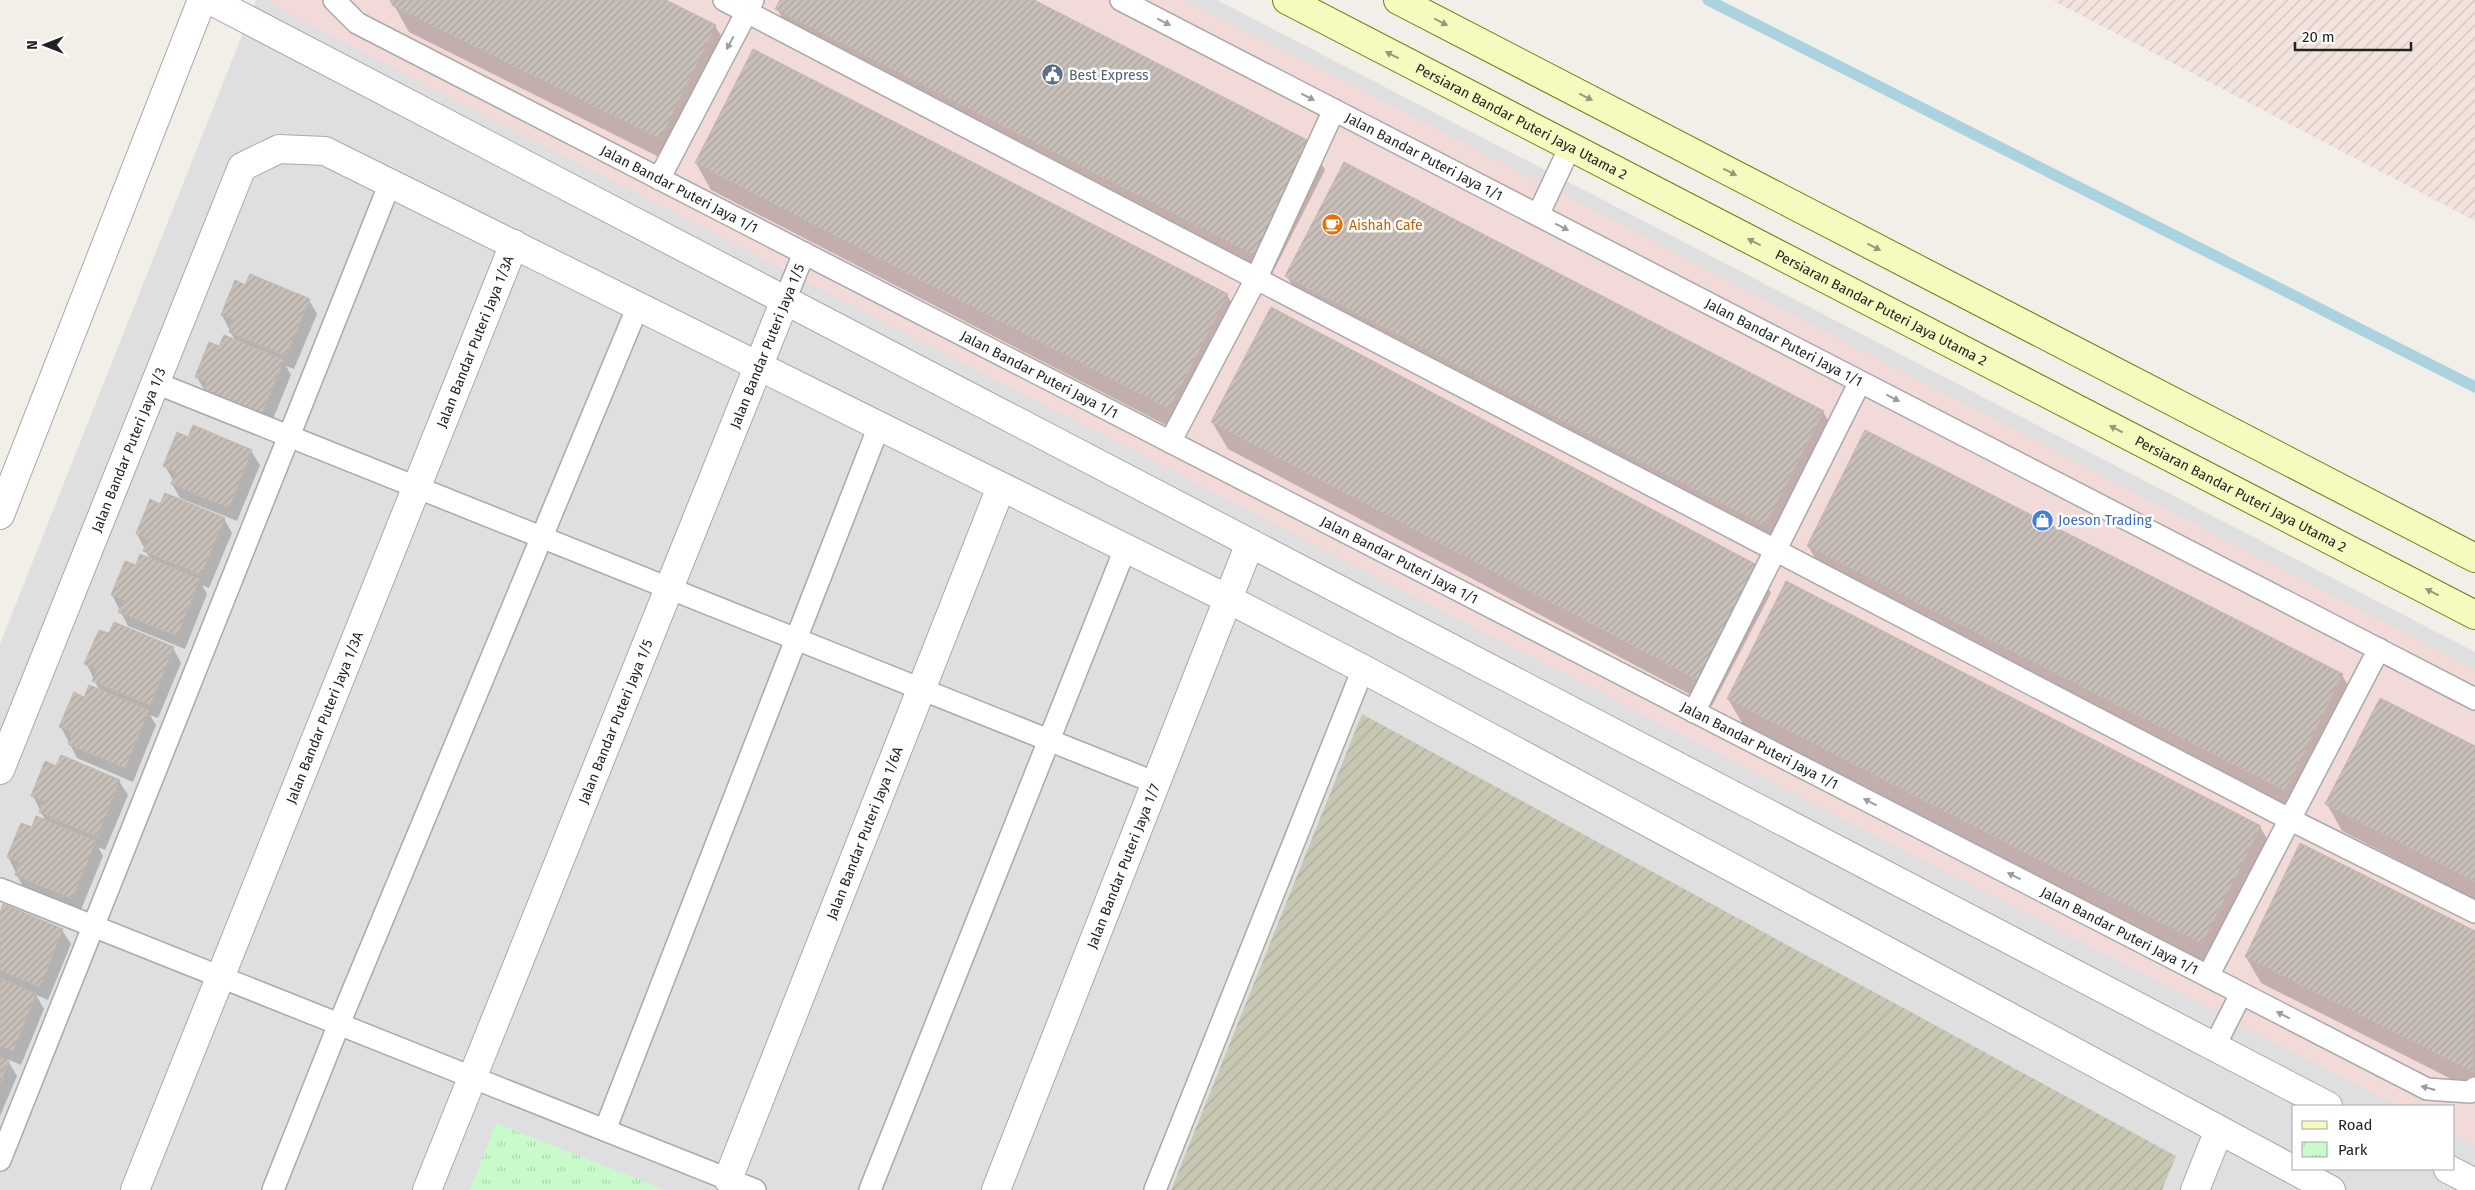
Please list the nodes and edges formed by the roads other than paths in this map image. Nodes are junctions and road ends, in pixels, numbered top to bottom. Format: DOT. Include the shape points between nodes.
graph roads {
  1 [pos="202,0"];
  2 [pos="210,0"];
  3 [pos="334,0"];
  4 [pos="724,0"];
  5 [pos="1121,0"];
  6 [pos="1287,0"];
  7 [pos="1398,0"];
  8 [pos="750,6"];
  9 [pos="1334,110"];
  10 [pos="1570,147"];
  11 [pos="659,179"];
  12 [pos="390,183"];
  13 [pos="1538,216"];
  14 [pos="514,244"];
  15 [pos="804,253"];
  16 [pos="1257,277"];
  17 [pos="785,300"];
  18 [pos="638,306"];
  19 [pos="759,366"];
  20 [pos="1860,382"];
  21 [pos="156,383"];
  22 [pos="879,426"];
  23 [pos="289,436"];
  24 [pos="1170,442"];
  25 [pos="416,487"];
  26 [pos="1002,487"];
  27 [pos="0,515"];
  28 [pos="543,538"];
  29 [pos="1250,543"];
  30 [pos="1125,549"];
  31 [pos="1774,550"];
  32 [pos="2475,558"];
  33 [pos="670,588"];
  34 [pos="1228,599"];
  35 [pos="2475,615"];
  36 [pos="796,639"];
  37 [pos="2378,649"];
  38 [pos="1363,669"];
  39 [pos="922,689"];
  40 [pos="2475,699"];
  41 [pos="1694,712"];
  42 [pos="1049,740"];
  43 [pos="0,770"];
  44 [pos="1156,783"];
  45 [pos="2289,819"];
  46 [pos="0,889"];
  47 [pos="2475,912"];
  48 [pos="93,926"];
  49 [pos="220,976"];
  50 [pos="2208,976"];
  51 [pos="2241,994"];
  52 [pos="339,1024"];
  53 [pos="2214,1047"];
  54 [pos="473,1077"];
  55 [pos="2475,1088"];
  56 [pos="2326,1105"];
  57 [pos="605,1130"];
  58 [pos="2219,1130"];
  59 [pos="0,1160"];
  60 [pos="2292,1169"];
  61 [pos="2294,1170"];
  62 [pos="2450,1170"];
  63 [pos="728,1179"];
  64 [pos="2475,1183"];
  65 [pos="134,1190"];
  66 [pos="273,1190"];
  67 [pos="427,1190"];
  68 [pos="755,1190"];
  69 [pos="870,1190"];
  70 [pos="996,1190"];
  71 [pos="1155,1190"];
  72 [pos="2195,1190"];
  73 [pos="2331,1190"];
  1 -- 27 [label="street"];
  2 -- 17 [label="street"];
  3 -- 11 [label="lane, Jalan Bandar Puteri Jaya 1/1" via="358,24"];
  4 -- 8 [label="lane"];
  5 -- 9 [label="lane, Jalan Bandar Puteri Jaya 1/1, one-way"];
  10 -- 6 [label="street, Persiaran Bandar Puteri Jaya Utama 2, one-way"];
  7 -- 32 [label="street, one-way"];
  8 -- 11 [label="lane, one-way"];
  8 -- 16 [label="lane"];
  9 -- 13 [label="lane, Jalan Bandar Puteri Jaya 1/1"];
  9 -- 16 [label="lane"];
  10 -- 13 [label="lane"];
  35 -- 10 [label="street, Persiaran Bandar Puteri Jaya Utama 2, one-way"];
  11 -- 15 [label="lane, Jalan Bandar Puteri Jaya 1/1"];
  12 -- 14 [label="street"];
  12 -- 21 [label="street, Jalan Bandar Puteri Jaya 1/3" via="325,151 279,149 242,167"];
  12 -- 23 [label="lane"];
  13 -- 20 [label="lane, Jalan Bandar Puteri Jaya 1/1, one-way"];
  14 -- 18 [label="street"];
  14 -- 25 [label="street, Jalan Bandar Puteri Jaya 1/3A"];
  15 -- 17 [label="lane, Jalan Bandar Puteri Jaya 1/5"];
  15 -- 24 [label="lane, Jalan Bandar Puteri Jaya 1/1"];
  16 -- 24 [label="lane"];
  16 -- 31 [label="lane"];
  17 -- 19 [label="street, Jalan Bandar Puteri Jaya 1/5"];
  17 -- 29 [label="street"];
  18 -- 19 [label="street"];
  18 -- 28 [label="lane"];
  19 -- 22 [label="street"];
  19 -- 33 [label="street, Jalan Bandar Puteri Jaya 1/5"];
  20 -- 31 [label="lane"];
  20 -- 37 [label="lane, Jalan Bandar Puteri Jaya 1/1, one-way"];
  21 -- 23 [label="lane"];
  21 -- 43 [label="street, Jalan Bandar Puteri Jaya 1/3"];
  22 -- 26 [label="street"];
  22 -- 36 [label="lane"];
  23 -- 25 [label="lane"];
  23 -- 48 [label="lane"];
  24 -- 41 [label="lane, Jalan Bandar Puteri Jaya 1/1"];
  25 -- 28 [label="lane"];
  25 -- 49 [label="street, Jalan Bandar Puteri Jaya 1/3A"];
  26 -- 30 [label="street"];
  26 -- 39 [label="street, Jalan Bandar Puteri Jaya 1/6A"];
  28 -- 33 [label="lane"];
  28 -- 52 [label="lane"];
  29 -- 34 [label="street, Jalan Bandar Puteri Jaya 1/7"];
  29 -- 53 [label="street"];
  30 -- 34 [label="street"];
  30 -- 42 [label="lane"];
  31 -- 41 [label="lane"];
  31 -- 45 [label="lane"];
  33 -- 36 [label="lane"];
  33 -- 54 [label="street, Jalan Bandar Puteri Jaya 1/5"];
  34 -- 38 [label="street"];
  34 -- 44 [label="street, Jalan Bandar Puteri Jaya 1/7"];
  36 -- 39 [label="lane"];
  36 -- 57 [label="lane"];
  37 -- 40 [label="lane, Jalan Bandar Puteri Jaya 1/1"];
  37 -- 45 [label="lane"];
  38 -- 58 [label="street"];
  38 -- 71 [label="lane"];
  39 -- 42 [label="lane"];
  39 -- 63 [label="street, Jalan Bandar Puteri Jaya 1/6A"];
  50 -- 41 [label="lane, Jalan Bandar Puteri Jaya 1/1, one-way"];
  42 -- 44 [label="lane"];
  42 -- 69 [label="lane"];
  44 -- 70 [label="street, Jalan Bandar Puteri Jaya 1/7"];
  45 -- 47 [label="lane"];
  45 -- 50 [label="lane"];
  46 -- 48 [label="lane"];
  48 -- 49 [label="lane"];
  48 -- 59 [label="lane"];
  49 -- 52 [label="lane"];
  49 -- 65 [label="street, Jalan Bandar Puteri Jaya 1/3A"];
  50 -- 51 [label="lane, Jalan Bandar Puteri Jaya 1/1"];
  51 -- 53 [label="lane"];
  55 -- 51 [label="lane, Jalan Bandar Puteri Jaya 1/1, one-way" via="2470,1092 2427,1089"];
  52 -- 54 [label="lane"];
  52 -- 66 [label="lane"];
  53 -- 56 [label="street"];
  54 -- 57 [label="lane"];
  54 -- 67 [label="street, Jalan Bandar Puteri Jaya 1/5"];
  57 -- 63 [label="lane"];
  58 -- 60 [label="street"];
  58 -- 72 [label="street"];
  61 -- 73 [label="street"];
  62 -- 64 [label="street"];
  63 -- 68 [label="lane"];
}
